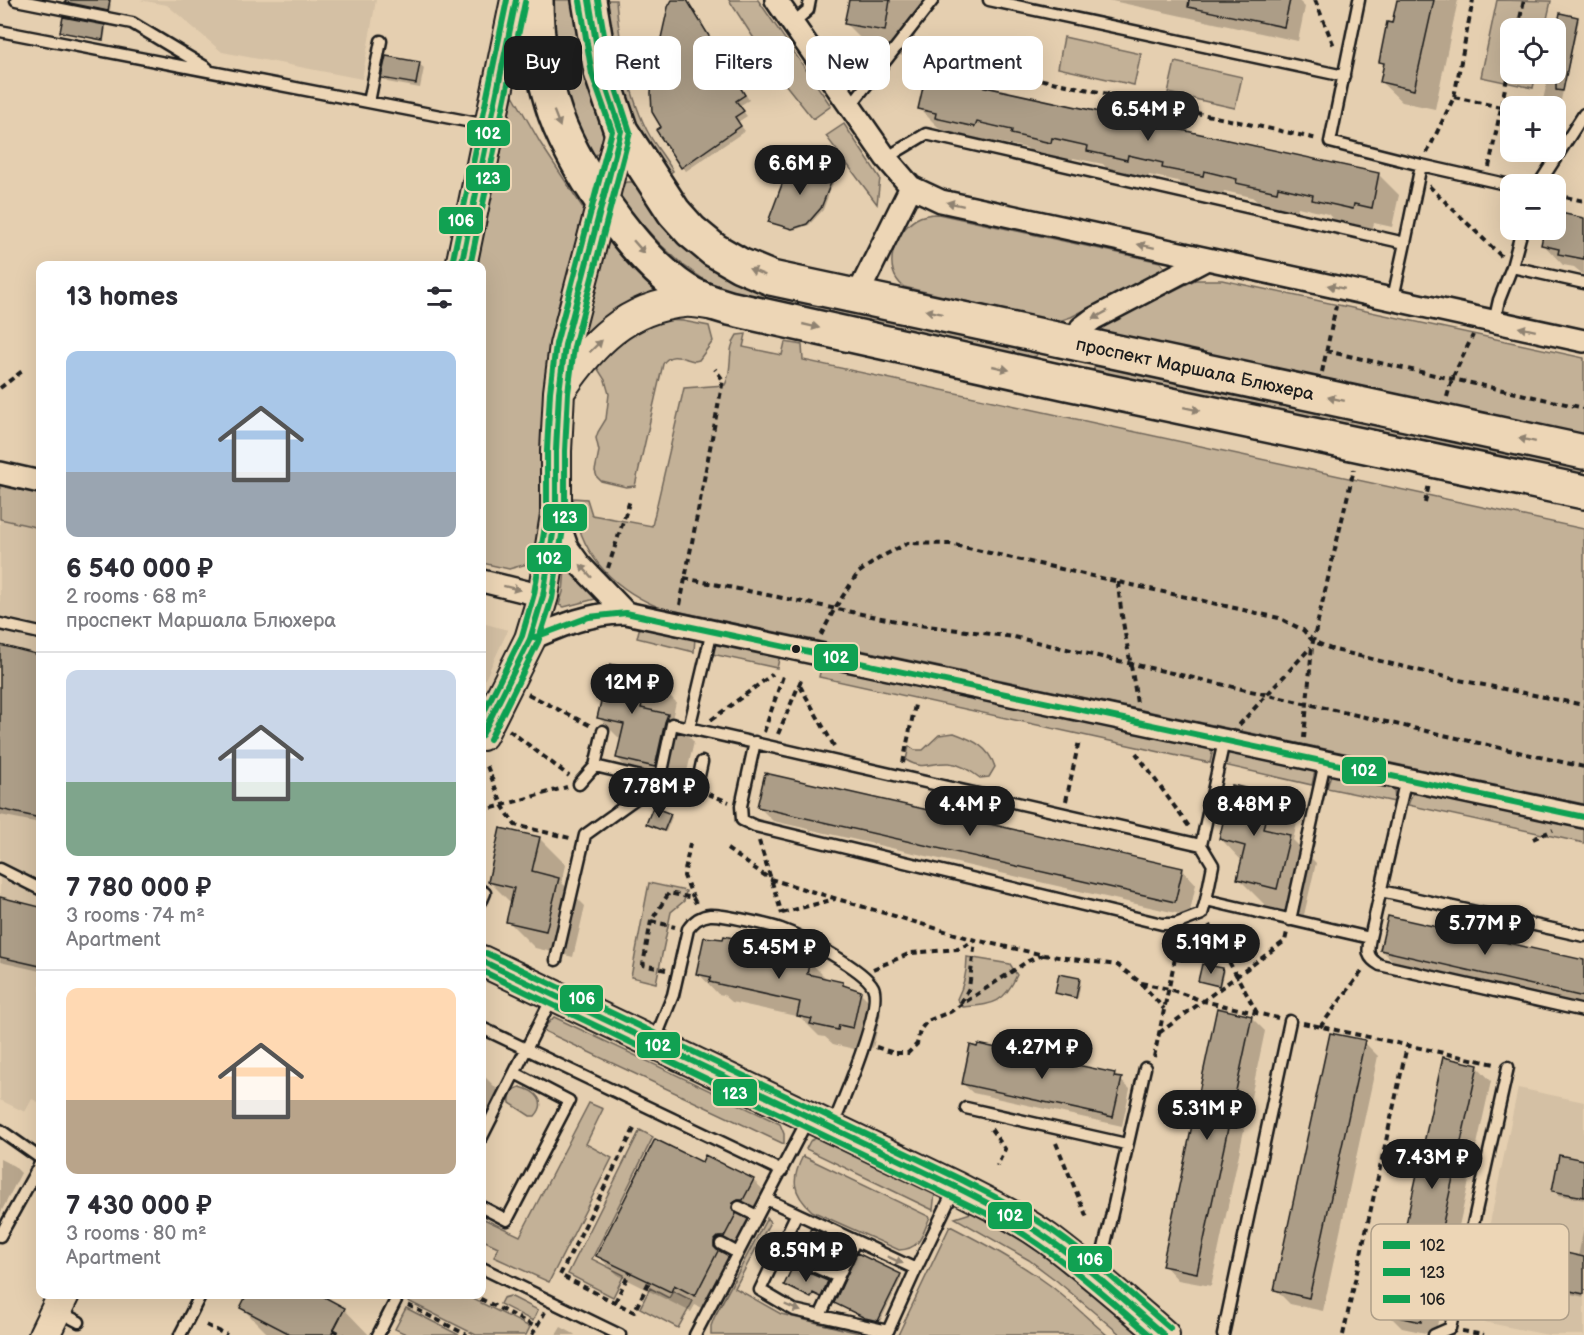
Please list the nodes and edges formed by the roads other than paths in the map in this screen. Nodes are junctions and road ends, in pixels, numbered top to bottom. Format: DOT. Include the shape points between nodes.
graph roads {
  1 [pos="16,0"];
  2 [pos="516,0"];
  3 [pos="536,0"];
  4 [pos="589,0"];
  5 [pos="777,0"];
  6 [pos="810,0"];
  7 [pos="933,0"];
  8 [pos="989,0"];
  9 [pos="1359,0"];
  10 [pos="793,23"];
  11 [pos="0,31"];
  12 [pos="381,41"];
  13 [pos="215,73"];
  14 [pos="1344,76"];
  15 [pos="369,102"];
  16 [pos="851,105"];
  17 [pos="1582,120"];
  18 [pos="490,125"];
  19 [pos="621,131"];
  20 [pos="886,158"];
  21 [pos="1421,165"];
  22 [pos="1546,174"];
  23 [pos="1500,182"];
  24 [pos="911,187"];
  25 [pos="601,202"];
  26 [pos="1519,240"];
  27 [pos="1404,243"];
  28 [pos="1207,259"];
  29 [pos="461,261"];
  30 [pos="1512,267"];
  31 [pos="1584,283"];
  32 [pos="856,296"];
  33 [pos="1393,298"];
  34 [pos="716,305"];
  35 [pos="1488,320"];
  36 [pos="1584,341"];
  37 [pos="1076,343"];
  38 [pos="1067,383"];
  39 [pos="559,392"];
  40 [pos="1584,452"];
  41 [pos="0,473"];
  42 [pos="36,481"];
  43 [pos="1584,492"];
  44 [pos="556,515"];
  45 [pos="486,582"];
  46 [pos="543,596"];
  47 [pos="626,613"];
  48 [pos="0,624"];
  49 [pos="712,631"];
  50 [pos="36,632"];
  51 [pos="530,639"];
  52 [pos="693,729"];
  53 [pos="494,731"];
  54 [pos="603,731"];
  55 [pos="1224,741"];
  56 [pos="758,743"];
  57 [pos="702,762"];
  58 [pos="1325,762"];
  59 [pos="595,766"];
  60 [pos="1406,778"];
  61 [pos="660,781"];
  62 [pos="579,784"];
  63 [pos="1584,817"];
  64 [pos="1201,844"];
  65 [pos="0,869"];
  66 [pos="36,887"];
  67 [pos="1381,891"];
  68 [pos="1206,900"];
  69 [pos="1290,920"];
  70 [pos="1584,936"];
  71 [pos="1370,938"];
  72 [pos="556,960"];
  73 [pos="486,962"];
  74 [pos="554,995"];
  75 [pos="1584,1011"];
  76 [pos="1290,1021"];
  77 [pos="486,1030"];
  78 [pos="654,1043"];
  79 [pos="527,1049"];
  80 [pos="1508,1067"];
  81 [pos="1144,1068"];
  82 [pos="515,1073"];
  83 [pos="966,1108"];
  84 [pos="820,1123"];
  85 [pos="486,1129"];
  86 [pos="0,1130"];
  87 [pos="1126,1144"];
  88 [pos="36,1155"];
  89 [pos="36,1171"];
  90 [pos="782,1171"];
  91 [pos="956,1187"];
  92 [pos="766,1199"];
  93 [pos="740,1207"];
  94 [pos="486,1209"];
  95 [pos="796,1215"];
  96 [pos="757,1216"];
  97 [pos="1473,1224"];
  98 [pos="0,1236"];
  99 [pos="855,1241"];
  100 [pos="721,1244"];
  101 [pos="779,1251"];
  102 [pos="738,1253"];
  103 [pos="916,1269"];
  104 [pos="486,1270"];
  105 [pos="1090,1272"];
  106 [pos="838,1277"];
  107 [pos="198,1299"];
  108 [pos="397,1299"];
  109 [pos="820,1316"];
  110 [pos="1452,1320"];
  111 [pos="180,1335"];
  112 [pos="378,1335"];
  113 [pos="620,1335"];
  114 [pos="695,1335"];
  115 [pos="1164,1335"];
  116 [pos="1223,1335"];
  117 [pos="1434,1335"];
  1 -- 13 [label="lane" via="132,23"];
  2 -- 18 [label="street"];
  3 -- 25 [label="main road, one-way" via="539,41 552,105 563,135"];
  4 -- 19 [label="main road, проспект Маршала Блюхера" via="601,72"];
  5 -- 10 [label="street"];
  6 -- 10 [label="lane" via="808,10"];
  7 -- 16 [label="lane"];
  8 -- 14 [label="lane"];
  9 -- 14 [label="lane"];
  10 -- 16 [label="street"];
  11 -- 13 [label="lane"];
  12 -- 15 [label="lane"];
  13 -- 15 [label="lane"];
  14 -- 21 [label="lane" via="1330,142"];
  15 -- 18 [label="lane"];
  16 -- 20 [label="street"];
  17 -- 22 [label="lane"];
  18 -- 29 [label="street"];
  19 -- 25 [label="street"];
  32 -- 19 [label="main road, проспект Маршала Блюхера, one-way" via="771,278 714,250 674,212"];
  20 -- 24 [label="street"];
  20 -- 27 [label="lane" via="926,134"];
  21 -- 23 [label="lane"];
  21 -- 27 [label="lane"];
  28 -- 24 [label="street, one-way" via="941,201"];
  24 -- 32 [label="street"];
  25 -- 34 [label="main road, one-way" via="667,276"];
  25 -- 39 [label="street" via="565,345"];
  26 -- 30 [label="lane"];
  27 -- 33 [label="lane"];
  33 -- 28 [label="street, one-way"];
  28 -- 37 [label="street, one-way" via="1093,319 1080,328"];
  30 -- 31 [label="lane"];
  30 -- 35 [label="lane"];
  37 -- 32 [label="main road, проспект Маршала Блюхера, one-way"];
  33 -- 35 [label="street"];
  34 -- 38 [label="main road, one-way"];
  39 -- 34 [label="street, one-way" via="580,362 627,319 647,310 686,302"];
  36 -- 35 [label="street, one-way"];
  37 -- 38 [label="main road"];
  40 -- 37 [label="main road, проспект Маршала Блюхера, one-way"];
  38 -- 43 [label="main road, one-way"];
  39 -- 44 [label="street"];
  41 -- 42 [label="street"];
  44 -- 46 [label="street"];
  47 -- 44 [label="street, one-way" via="567,547"];
  45 -- 46 [label="street, one-way"];
  46 -- 51 [label="street"];
  47 -- 49 [label="street"];
  47 -- 51 [label="street" via="610,612 566,623"];
  48 -- 50 [label="lane"];
  49 -- 52 [label="lane"];
  49 -- 55 [label="street"];
  51 -- 53 [label="street"];
  52 -- 56 [label="lane"];
  52 -- 61 [label="lane" via="672,724"];
  54 -- 59 [label="lane"];
  55 -- 58 [label="street"];
  55 -- 64 [label="lane"];
  56 -- 64 [label="lane"];
  56 -- 68 [label="lane" via="741,807 742,820 755,826 1162,924 1176,924 1202,914"];
  57 -- 61 [label="lane" via="696,790"];
  58 -- 60 [label="street"];
  58 -- 69 [label="lane"];
  59 -- 61 [label="lane"];
  59 -- 62 [label="lane"];
  60 -- 63 [label="street"];
  60 -- 67 [label="lane"];
  61 -- 72 [label="lane" via="585,835"];
  64 -- 68 [label="lane" via="1213,865"];
  65 -- 66 [label="lane"];
  67 -- 70 [label="lane"];
  67 -- 71 [label="lane"];
  68 -- 69 [label="lane"];
  69 -- 71 [label="lane"];
  71 -- 75 [label="lane" via="1367,952 1380,965"];
  73 -- 74 [label="street"];
  74 -- 78 [label="street"];
  74 -- 79 [label="lane"];
  76 -- 116 [label="lane"];
  77 -- 79 [label="lane"];
  78 -- 84 [label="street"];
  78 -- 84 [label="lane" via="668,1011 687,929 693,922 712,915 779,928 805,939 862,974 873,987 875,1004 846,1094"];
  79 -- 82 [label="lane"];
  79 -- 90 [label="lane"];
  80 -- 97 [label="lane"];
  81 -- 87 [label="lane"];
  82 -- 85 [label="lane"];
  82 -- 94 [label="lane" via="568,1101 507,1220"];
  83 -- 87 [label="lane"];
  84 -- 90 [label="lane"];
  84 -- 91 [label="street"];
  86 -- 88 [label="lane"];
  87 -- 105 [label="lane" via="1102,1257"];
  89 -- 98 [label="lane"];
  90 -- 92 [label="lane"];
  91 -- 103 [label="lane"];
  91 -- 105 [label="street" via="1046,1238"];
  92 -- 95 [label="lane"];
  92 -- 96 [label="lane"];
  93 -- 96 [label="lane"];
  95 -- 99 [label="lane"];
  95 -- 101 [label="lane"];
  96 -- 102 [label="lane"];
  99 -- 103 [label="lane, one-way"];
  99 -- 106 [label="lane"];
  100 -- 102 [label="lane"];
  101 -- 106 [label="lane"];
  101 -- 109 [label="lane, one-way" via="760,1290 794,1310"];
  102 -- 114 [label="lane"];
  103 -- 109 [label="lane" via="888,1331"];
  104 -- 113 [label="lane"];
  105 -- 115 [label="street"];
  106 -- 109 [label="lane"];
  107 -- 111 [label="lane"];
  108 -- 112 [label="lane"];
  110 -- 117 [label="lane" via="1450,1328"];
}
